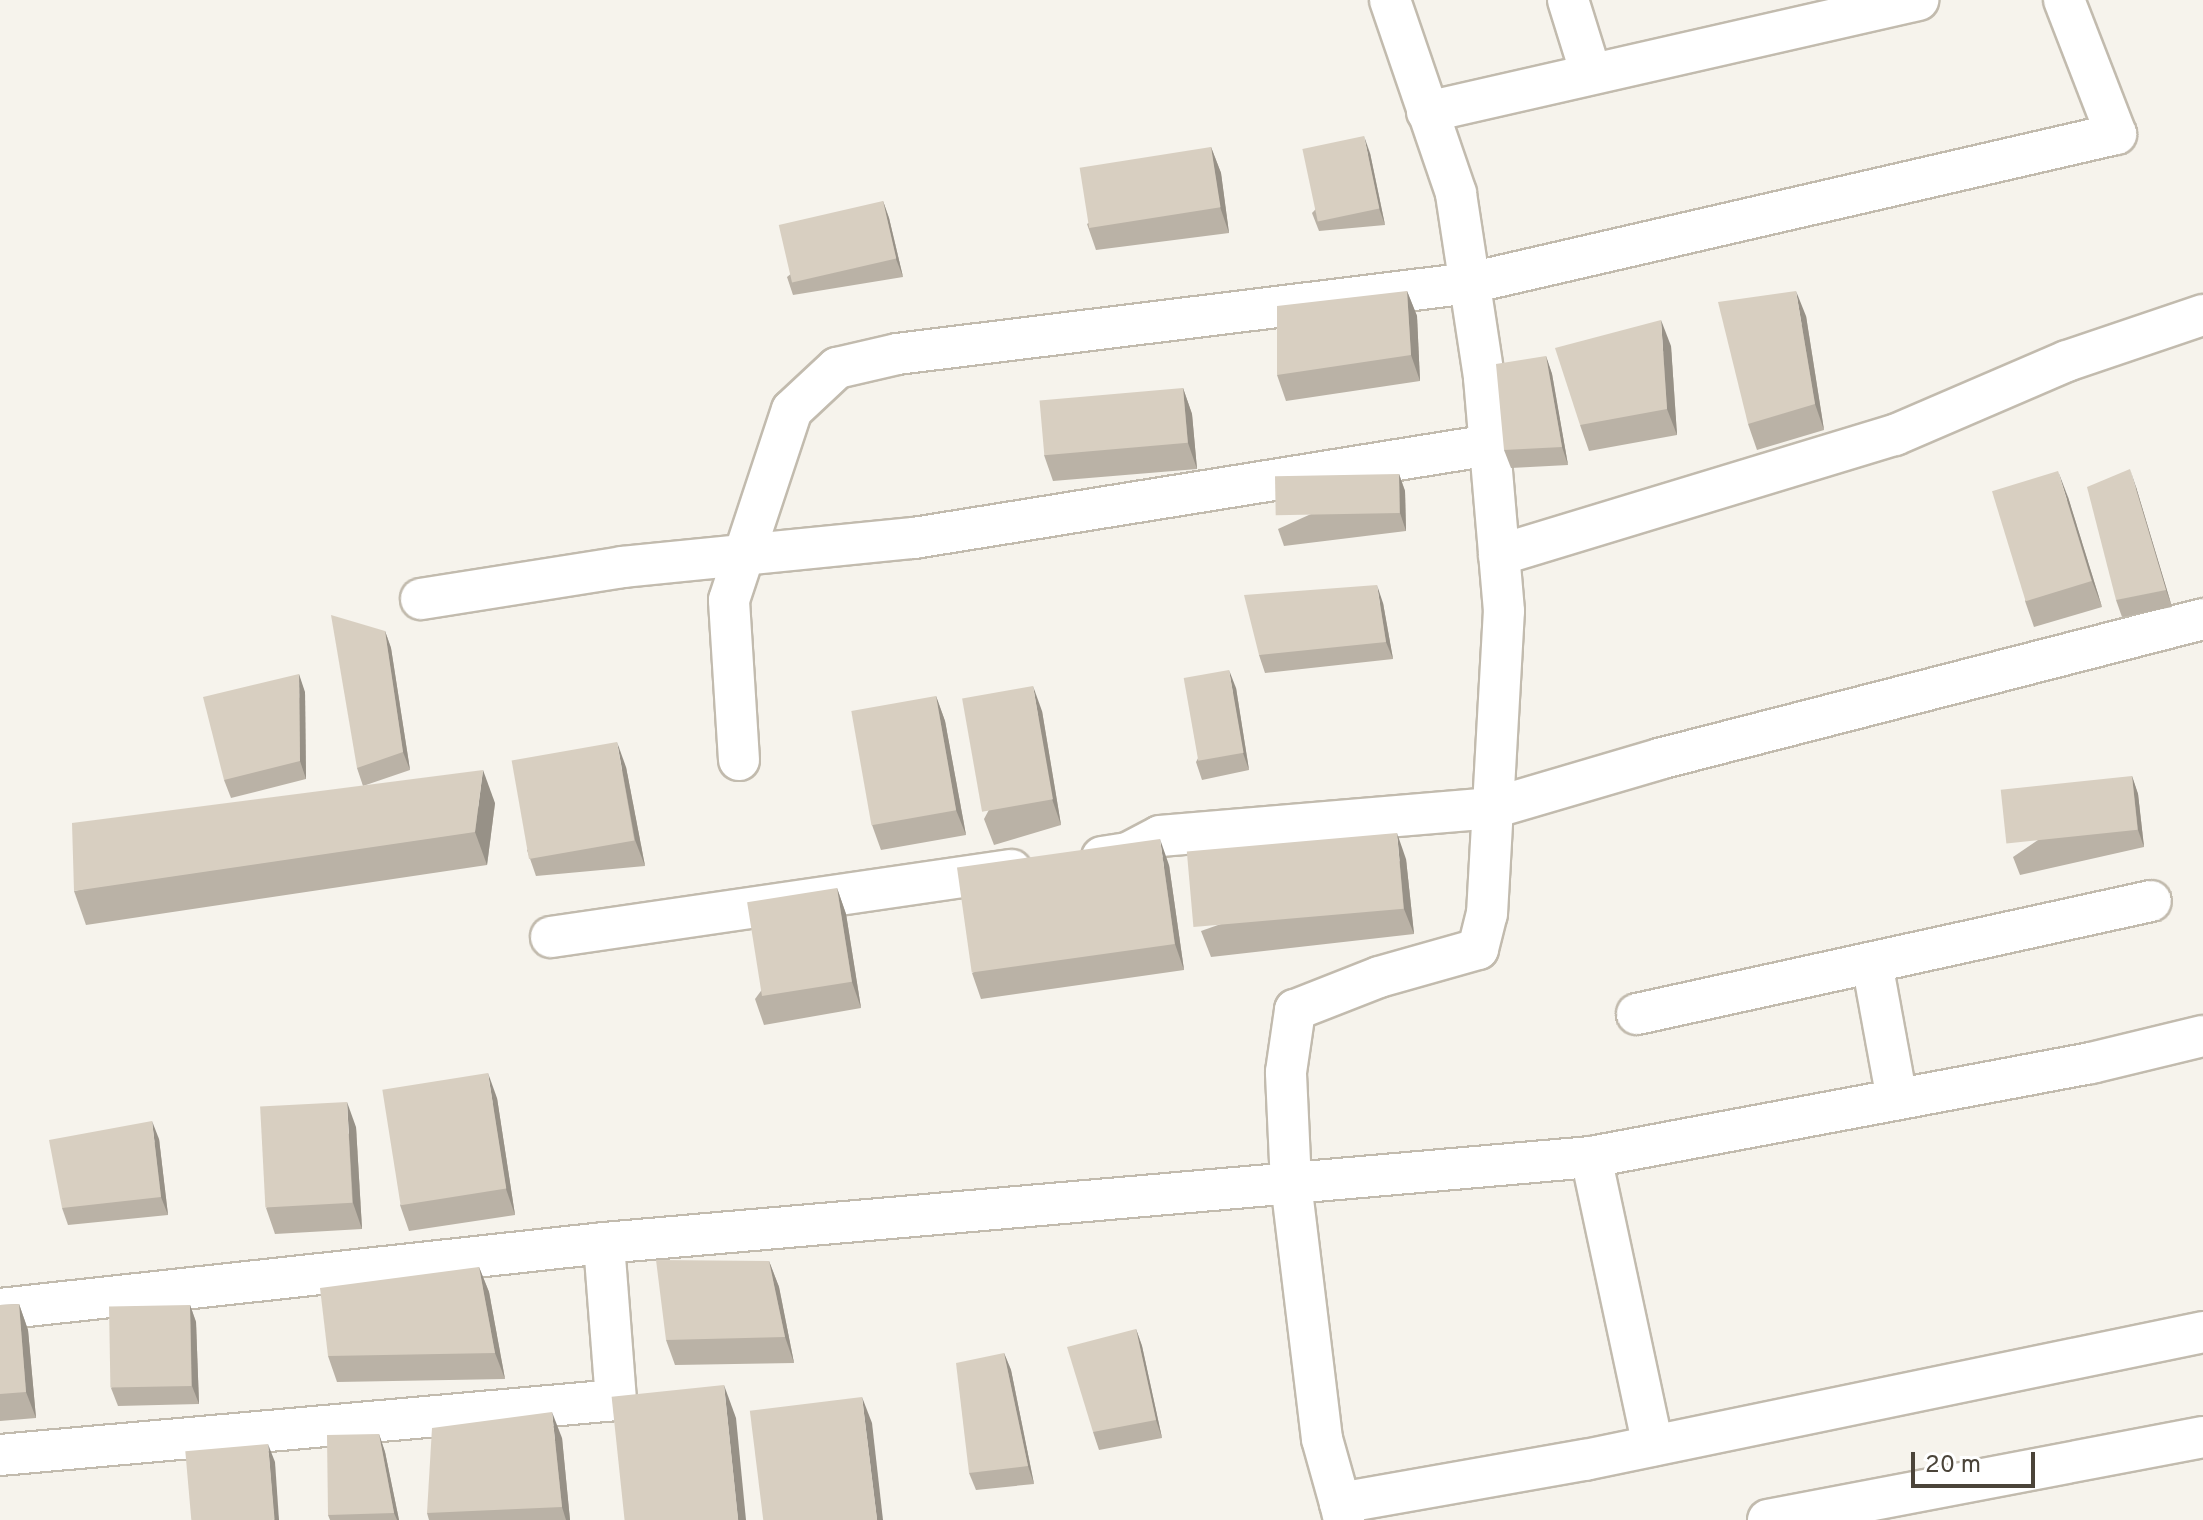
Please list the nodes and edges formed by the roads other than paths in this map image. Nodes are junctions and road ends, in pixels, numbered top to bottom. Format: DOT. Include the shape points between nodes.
graph roads {
  1 [pos="1390,0"];
  2 [pos="1568,0"];
  3 [pos="1918,0"];
  4 [pos="2064,0"];
  5 [pos="1591,74"];
  6 [pos="1427,112"];
  7 [pos="1470,283"];
  8 [pos="2203,315"];
  9 [pos="1490,445"];
  10 [pos="744,553"];
  11 [pos="1499,555"];
  12 [pos="421,599"];
  13 [pos="2203,619"];
  14 [pos="739,760"];
  15 [pos="1493,808"];
  16 [pos="2151,901"];
  17 [pos="551,937"];
  18 [pos="1872,963"];
  19 [pos="1637,1014"];
  20 [pos="2203,1036"];
  21 [pos="1897,1099"];
  22 [pos="1591,1157"];
  23 [pos="1291,1184"];
  24 [pos="604,1243"];
  25 [pos="0,1309"];
  26 [pos="2203,1332"];
  27 [pos="2203,1437"];
  28 [pos="1653,1445"];
  29 [pos="0,1455"];
  30 [pos="1342,1512"];
  31 [pos="1768,1520"];
  1 -- 6 [label="street"];
  2 -- 5 [label="street"];
  3 -- 5 [label="street"];
  4 -- 7 [label="street" via="2116,134"];
  5 -- 6 [label="street"];
  6 -- 7 [label="street" via="1456,193"];
  7 -- 9 [label="street"];
  7 -- 10 [label="street" via="897,354 837,368 792,410"];
  8 -- 11 [label="street" via="2067,361 1895,435"];
  9 -- 10 [label="street" via="914,538"];
  9 -- 11 [label="street"];
  10 -- 12 [label="street"];
  10 -- 14 [label="street" via="729,600"];
  11 -- 15 [label="street" via="1504,611"];
  13 -- 15 [label="street" via="1659,759"];
  15 -- 17 [label="street" via="1160,836 1128,853"];
  15 -- 23 [label="street" via="1487,914 1478,949 1379,977 1295,1010 1286,1072"];
  16 -- 18 [label="street"];
  18 -- 19 [label="street"];
  18 -- 21 [label="street"];
  20 -- 21 [label="street"];
  21 -- 22 [label="street"];
  22 -- 23 [label="street"];
  22 -- 28 [label="street"];
  23 -- 24 [label="street"];
  23 -- 30 [label="street" via="1322,1439"];
  24 -- 25 [label="street"];
  24 -- 29 [label="street" via="616,1400"];
  26 -- 28 [label="street"];
  27 -- 31 [label="street"];
  28 -- 30 [label="street"];
}
